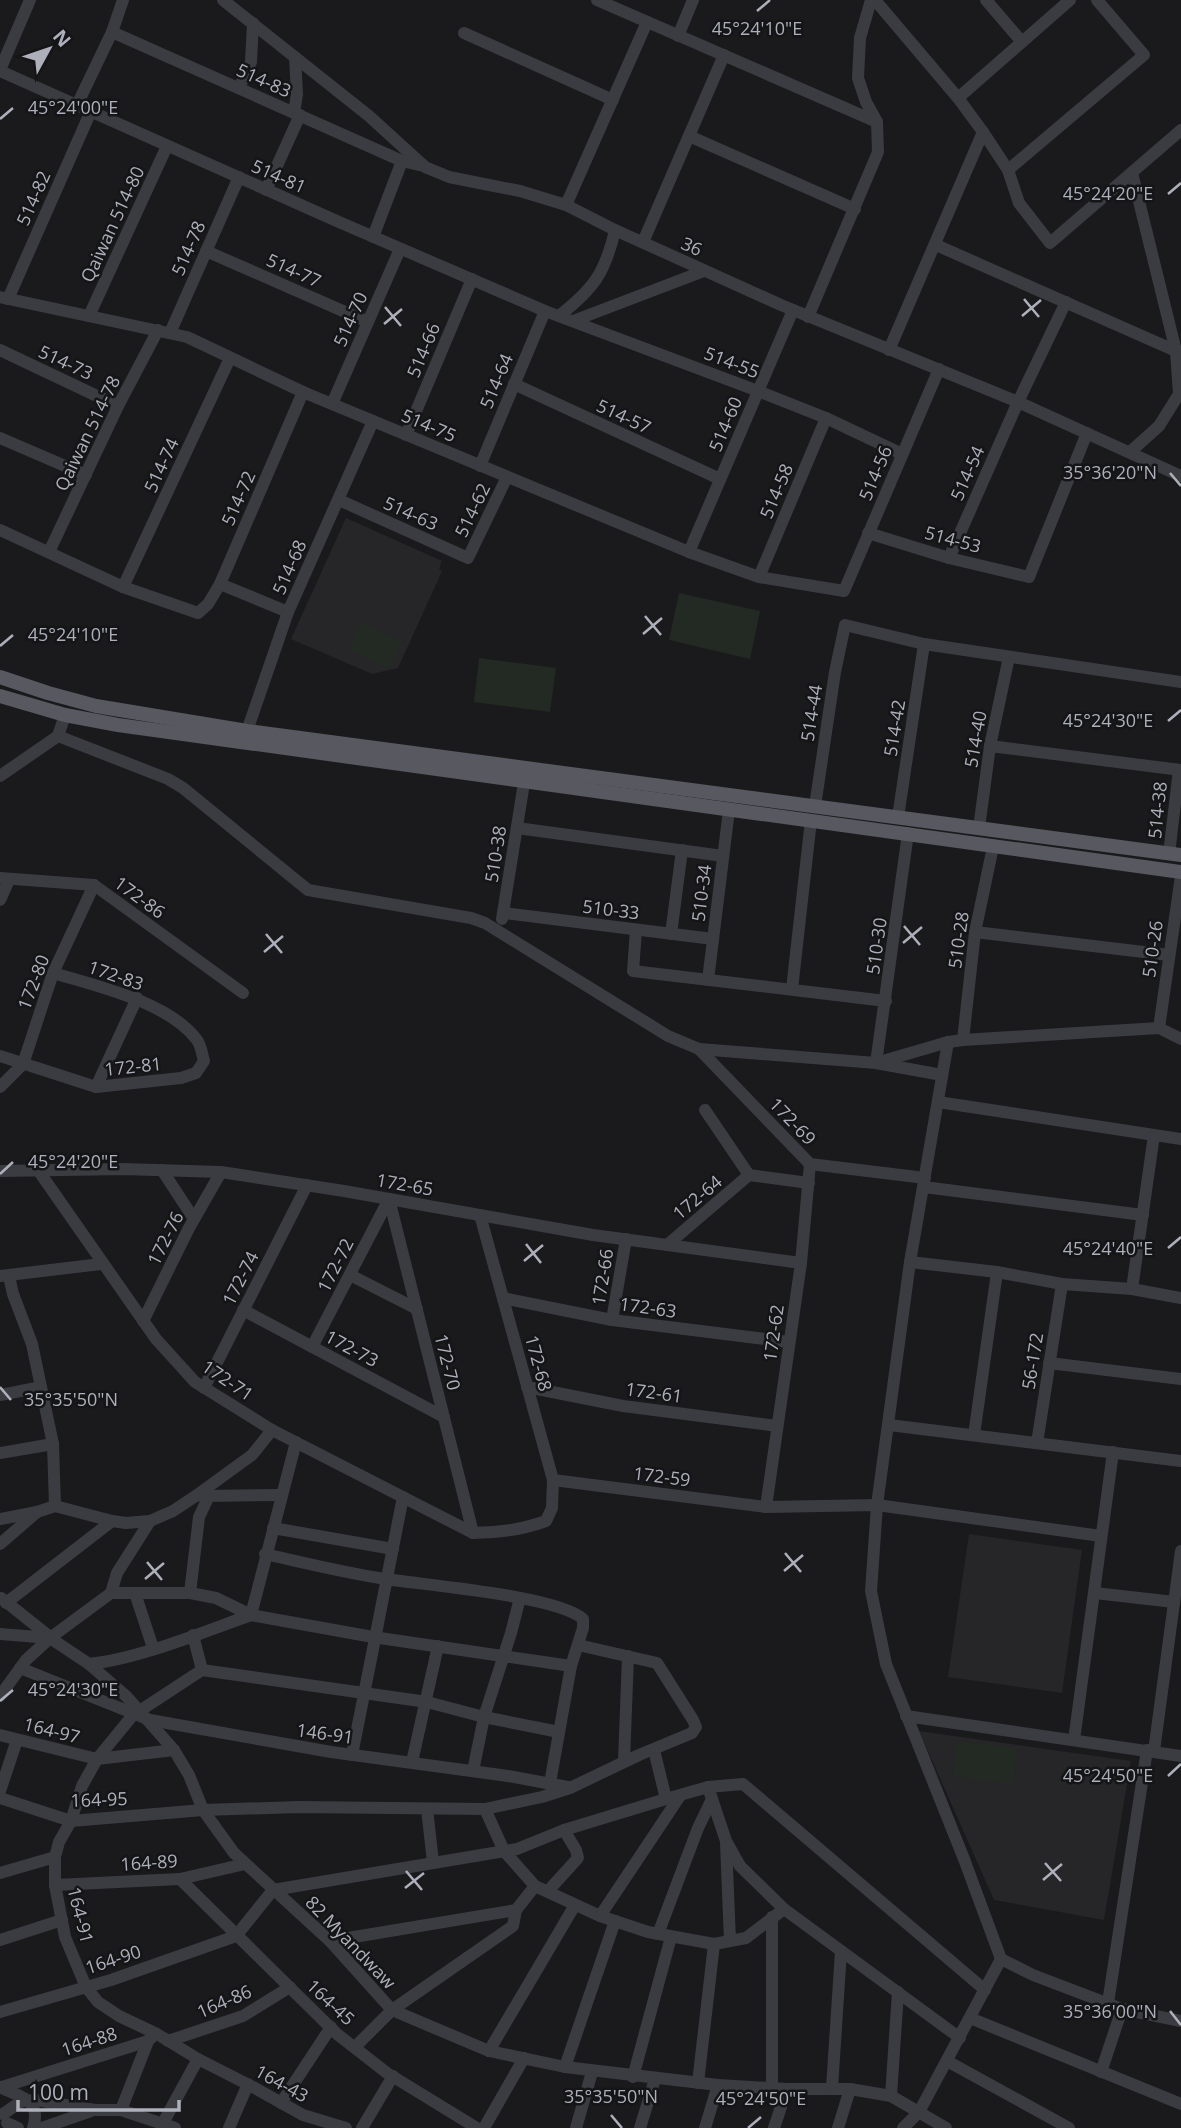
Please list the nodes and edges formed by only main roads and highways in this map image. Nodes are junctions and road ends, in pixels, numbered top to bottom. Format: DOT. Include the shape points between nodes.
graph roads {
  1 [pos="0,677"];
  2 [pos="0,696"];
  3 [pos="813,813"];
  4 [pos="1175,855"];
  5 [pos="1181,874"];
  1 -- 3 [label="main road" via="96,706"];
  2 -- 3 [label="main road" via="118,725 729,810"];
  3 -- 4 [label="main road" via="898,817"];
  3 -- 5 [label="main road" via="908,833"];
}
